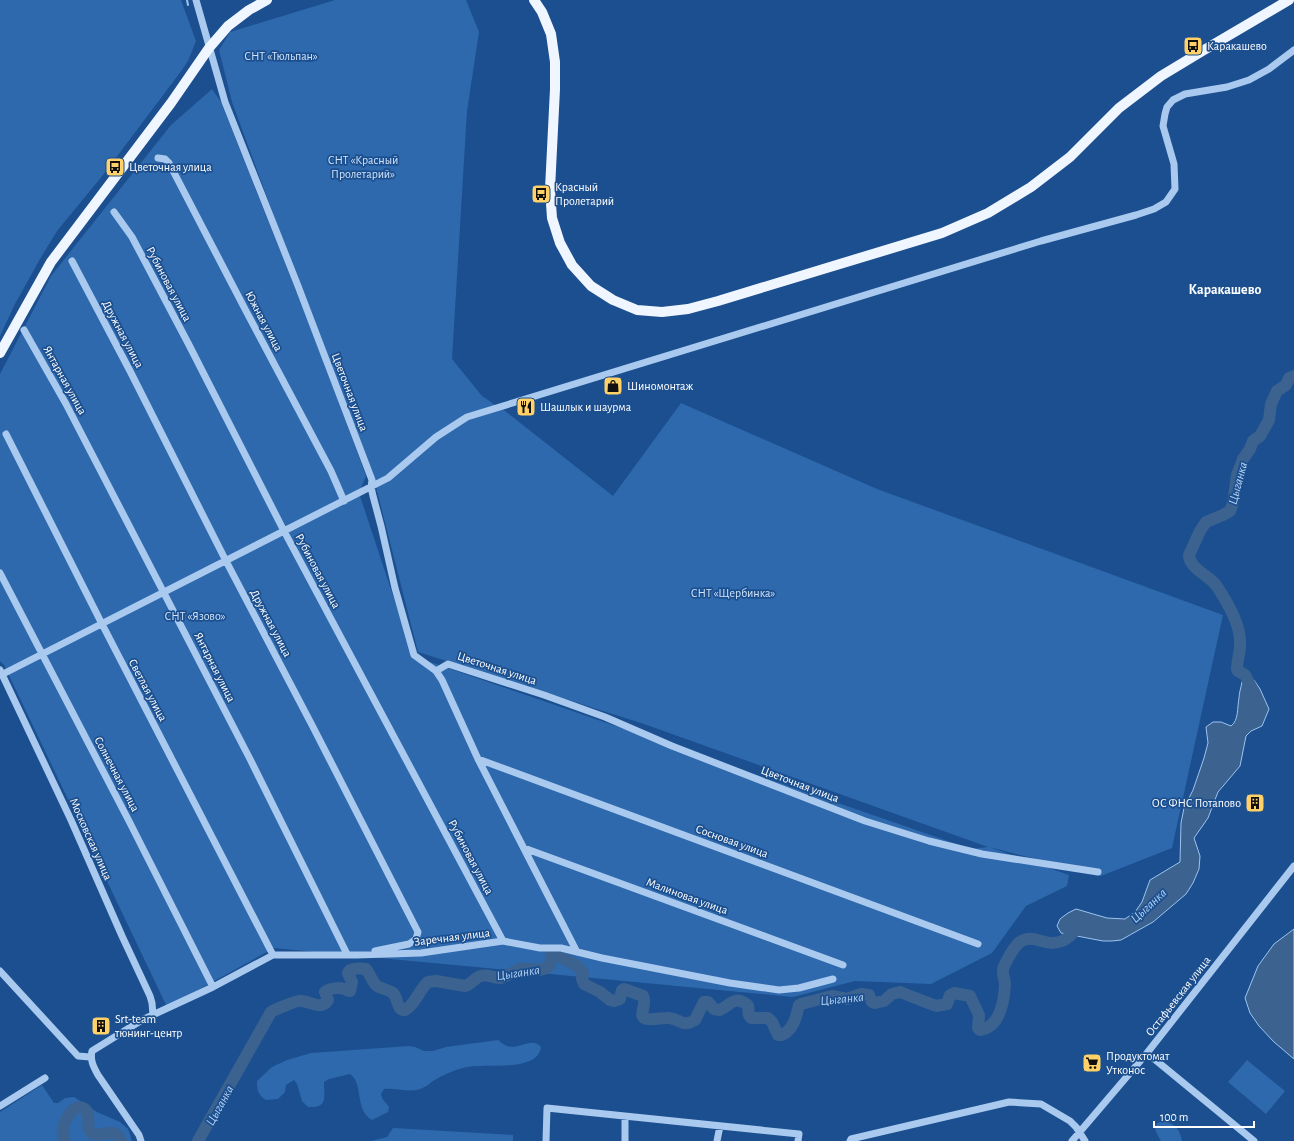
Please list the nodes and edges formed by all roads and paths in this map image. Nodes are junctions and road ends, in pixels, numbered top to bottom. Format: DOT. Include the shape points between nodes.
graph roads {
  1 [pos="196,0"];
  2 [pos="267,0"];
  3 [pos="534,0"];
  4 [pos="1289,0"];
  5 [pos="209,48"];
  6 [pos="1294,50"];
  7 [pos="158,158"];
  8 [pos="114,212"];
  9 [pos="72,261"];
  10 [pos="24,330"];
  11 [pos="0,353"];
  12 [pos="6,434"];
  13 [pos="371,487"];
  14 [pos="344,501"];
  15 [pos="284,532"];
  16 [pos="226,561"];
  17 [pos="0,573"];
  18 [pos="163,592"];
  19 [pos="102,624"];
  20 [pos="43,654"];
  21 [pos="436,671"];
  22 [pos="1,672"];
  23 [pos="478,760"];
  24 [pos="524,848"];
  25 [pos="1294,866"];
  26 [pos="1098,872"];
  27 [pos="503,941"];
  28 [pos="978,944"];
  29 [pos="577,952"];
  30 [pos="347,954"];
  31 [pos="273,955"];
  32 [pos="356,955"];
  33 [pos="843,965"];
  34 [pos="0,971"];
  35 [pos="833,979"];
  36 [pos="213,987"];
  37 [pos="153,1015"];
  38 [pos="1146,1053"];
  39 [pos="91,1054"];
  40 [pos="45,1078"];
  41 [pos="0,1106"];
  42 [pos="625,1116"];
  43 [pos="720,1126"];
  44 [pos="1075,1138"];
  45 [pos="141,1141"];
  46 [pos="546,1141"];
  47 [pos="625,1141"];
  48 [pos="717,1141"];
  49 [pos="798,1141"];
  50 [pos="850,1141"];
  51 [pos="1085,1141"];
  52 [pos="1254,1141"];
  1 -- 5 [label="street, Цветочная улица"];
  2 -- 5 [label="main road" via="228,26"];
  3 -- 4 [label="main road" via="551,34 555,62 550,189 552,218 560,243 572,265 591,286 613,300 637,310 662,312 688,309 942,233 988,213 1031,187 1070,156 1119,108 1161,76"];
  5 -- 11 [label="main road" via="172,103 51,262"];
  5 -- 13 [label="street, Цветочная улица" via="225,102 372,480"];
  6 -- 13 [label="street" via="1249,80 1227,87 1185,94 1173,100 1167,107 1163,126 1174,164 1174,188 1166,202 1154,209 1041,241 467,417 436,436 388,478"];
  7 -- 14 [label="street, Южная улица" via="169,162 331,471"];
  8 -- 15 [label="street, Рубиновая улица" via="132,237 188,342"];
  9 -- 16 [label="street, Дружная улица"];
  10 -- 18 [label="street, Янтарная улица" via="66,404"];
  12 -- 19 [label="street, Светлая улица"];
  13 -- 14 [label="street"];
  13 -- 21 [label="street, Цветочная улица" via="414,654"];
  14 -- 15 [label="street"];
  15 -- 16 [label="street"];
  15 -- 27 [label="street, Рубиновая улица"];
  16 -- 18 [label="street"];
  16 -- 32 [label="street, Дружная улица" via="418,932 416,939 409,944"];
  17 -- 20 [label="street, Солнечная улица"];
  18 -- 19 [label="street"];
  18 -- 30 [label="street, Янтарная улица"];
  19 -- 20 [label="street"];
  19 -- 31 [label="street, Светлая улица"];
  20 -- 22 [label="street"];
  20 -- 36 [label="street, Солнечная улица"];
  21 -- 23 [label="street"];
  21 -- 26 [label="street, Цветочная улица" via="448,664 544,695 865,821 929,841 982,854"];
  22 -- 37 [label="street, Московская улица" via="150,996"];
  23 -- 24 [label="street"];
  23 -- 28 [label="street, Сосновая улица"];
  24 -- 29 [label="street"];
  24 -- 33 [label="street, Малиновая улица"];
  25 -- 38 [label="street, Остафьевская улица"];
  27 -- 29 [label="street, Заречная улица"];
  27 -- 32 [label="street, Заречная улица" via="420,953"];
  29 -- 35 [label="street, Заречная улица" via="730,983 779,990 799,988"];
  30 -- 31 [label="street, Заречная улица"];
  30 -- 32 [label="street, Заречная улица"];
  31 -- 36 [label="street, Заречная улица"];
  34 -- 39 [label="street" via="78,1056"];
  36 -- 37 [label="street, Заречная улица"];
  37 -- 39 [label="street, Заречная улица"];
  38 -- 44 [label="street, Остафьевская улица"];
  38 -- 52 [label="street"];
  39 -- 45 [label="street" via="92,1064"];
  40 -- 41 [label="street"];
  42 -- 43 [label="street"];
  42 -- 46 [label="street" via="547,1108"];
  42 -- 47 [label="street"];
  43 -- 48 [label="street"];
  43 -- 49 [label="street" via="799,1134"];
  44 -- 50 [label="street" via="1070,1122 1041,1104 1009,1102"];
  44 -- 51 [label="street"];
}
